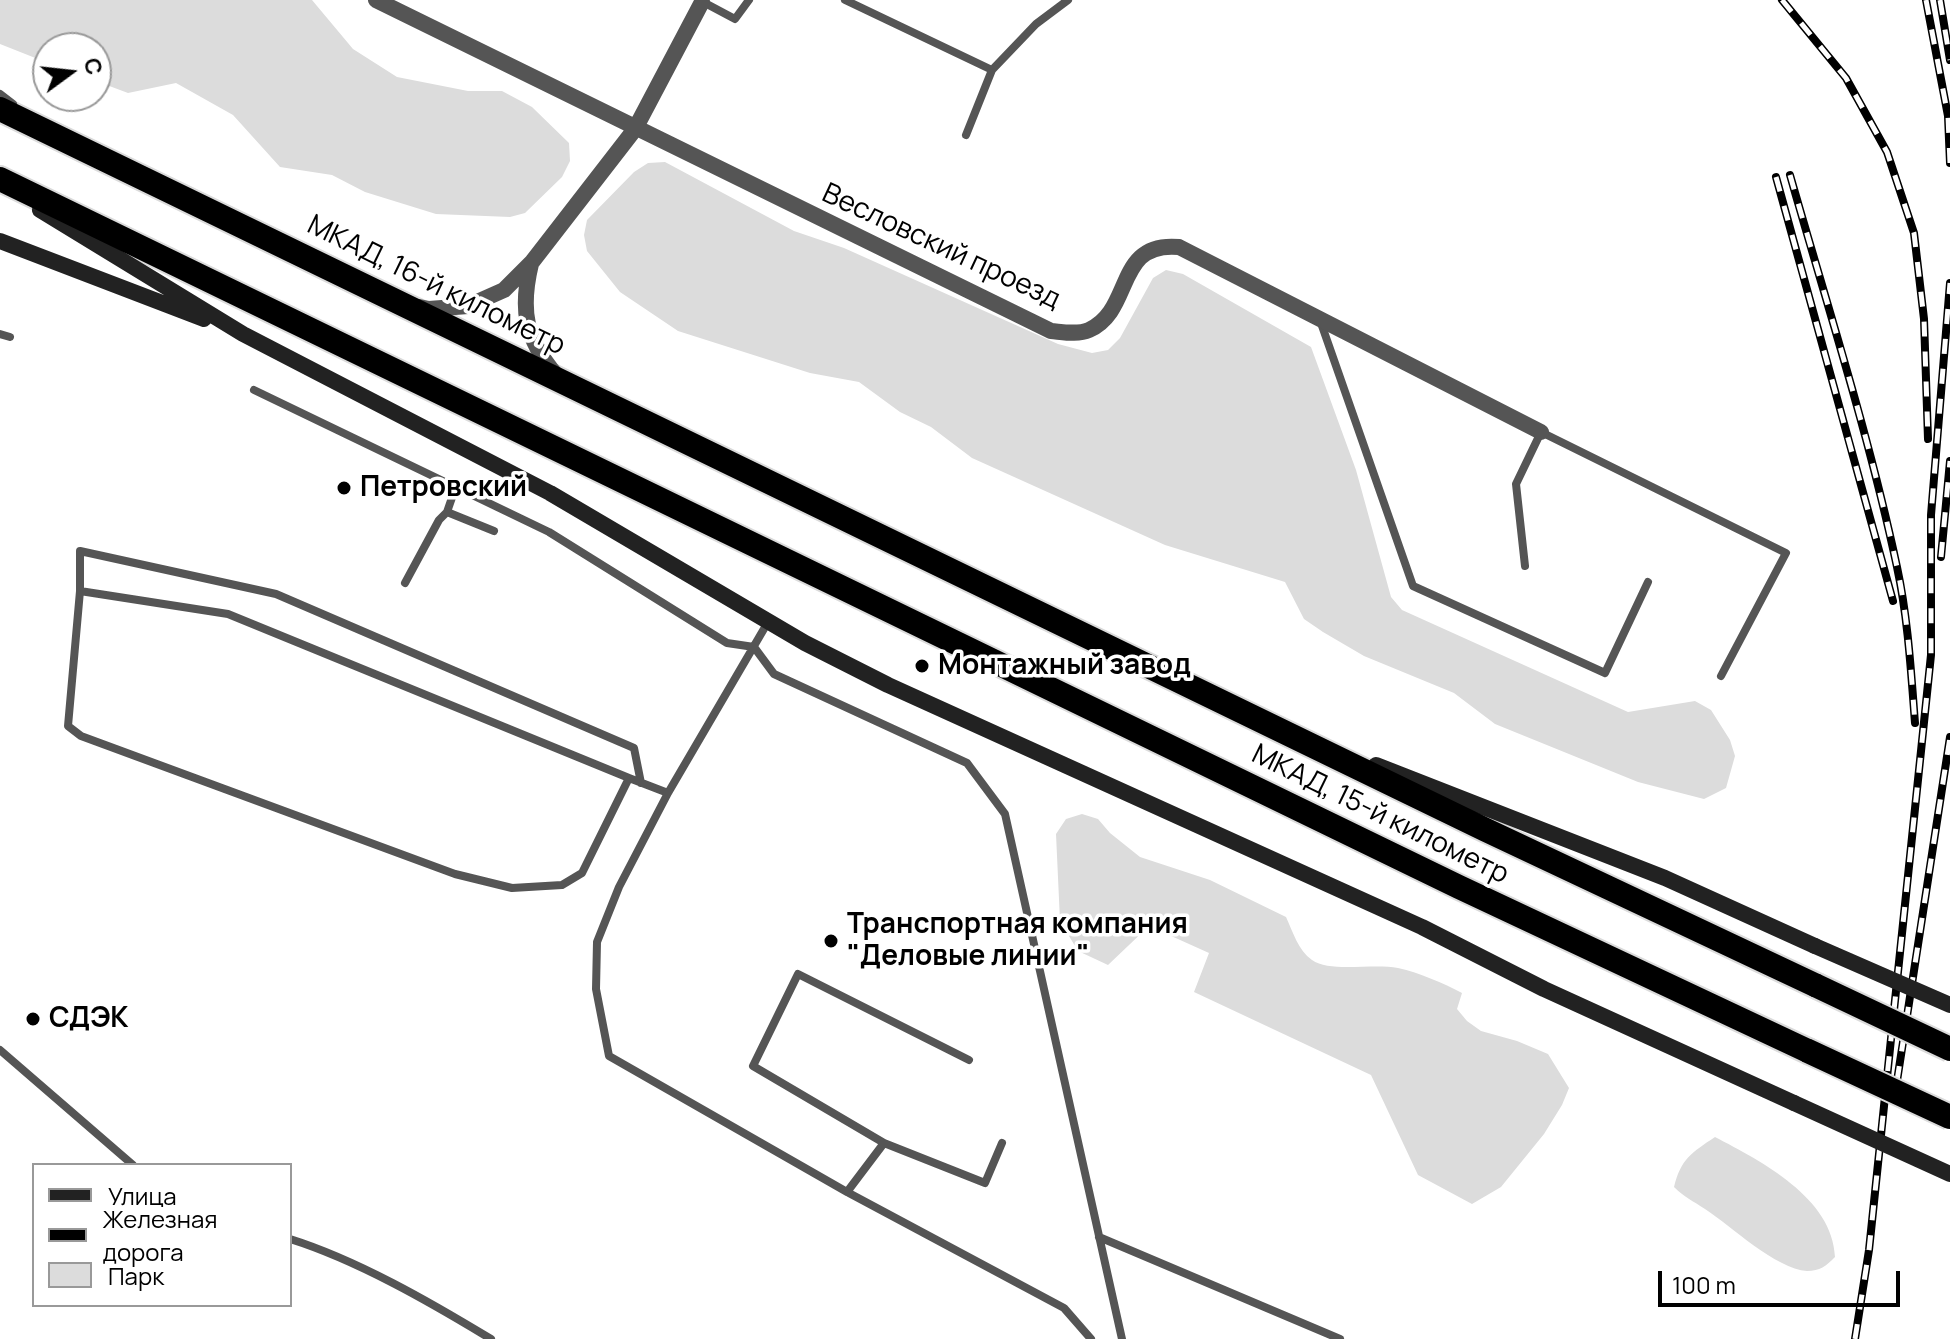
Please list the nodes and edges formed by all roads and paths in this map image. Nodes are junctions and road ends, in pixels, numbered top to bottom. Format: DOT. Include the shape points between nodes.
graph roads {
  1 [pos="376,0"];
  2 [pos="749,0"];
  3 [pos="845,0"];
  4 [pos="1068,0"];
  5 [pos="700,1"];
  6 [pos="992,70"];
  7 [pos="0,94"];
  8 [pos="0,109"];
  9 [pos="635,129"];
  10 [pos="45,130"];
  11 [pos="966,135"];
  12 [pos="0,182"];
  13 [pos="0,241"];
  14 [pos="532,262"];
  15 [pos="391,299"];
  16 [pos="1320,319"];
  17 [pos="0,334"];
  18 [pos="243,334"];
  19 [pos="10,337"];
  20 [pos="559,380"];
  21 [pos="254,390"];
  22 [pos="1541,432"];
  23 [pos="456,486"];
  24 [pos="447,512"];
  25 [pos="845,519"];
  26 [pos="494,531"];
  27 [pos="1525,566"];
  28 [pos="1648,582"];
  29 [pos="405,583"];
  30 [pos="80,591"];
  31 [pos="769,621"];
  32 [pos="754,647"];
  33 [pos="1721,676"];
  34 [pos="1266,723"];
  35 [pos="629,778"];
  36 [pos="641,783"];
  37 [pos="668,793"];
  38 [pos="1950,1005"];
  39 [pos="1950,1049"];
  40 [pos="0,1050"];
  41 [pos="969,1060"];
  42 [pos="1950,1117"];
  43 [pos="884,1143"];
  44 [pos="1002,1143"];
  45 [pos="131,1163"];
  46 [pos="1950,1174"];
  47 [pos="847,1192"];
  48 [pos="1099,1237"];
  49 [pos="292,1240"];
  50 [pos="491,1339"];
  51 [pos="1091,1339"];
  52 [pos="1122,1339"];
  53 [pos="1340,1339"];
  1 -- 9 [label="street, Весловский проезд"];
  2 -- 5 [label="lane" via="735,19"];
  3 -- 6 [label="lane"];
  4 -- 6 [label="lane" via="1036,24"];
  5 -- 9 [label="street"];
  6 -- 11 [label="lane"];
  7 -- 10 [label="lane"];
  8 -- 10 [label="highway, МКАД, 16-й километр"];
  9 -- 14 [label="street"];
  9 -- 16 [label="street, Весловский проезд" via="1051,331 1088,330 1107,316 1138,258 1166,246 1179,247"];
  10 -- 15 [label="highway, МКАД, 16-й километр"];
  12 -- 18 [label="main road"];
  12 -- 42 [label="highway, МКАД, 15-й километр, bridge" via="1459,887"];
  13 -- 18 [label="main road"];
  14 -- 15 [label="street" via="504,290 468,306 429,309"];
  14 -- 20 [label="street" via="524,293 527,325 539,355"];
  15 -- 20 [label="highway, МКАД, 16-й километр"];
  16 -- 22 [label="street, Весловский проезд"];
  16 -- 28 [label="lane" via="1413,586 1605,673"];
  17 -- 19 [label="lane"];
  18 -- 31 [label="main road" via="550,493"];
  20 -- 25 [label="highway, МКАД, 16-й километр"];
  21 -- 23 [label="lane"];
  22 -- 27 [label="lane" via="1516,484"];
  22 -- 33 [label="lane" via="1786,553"];
  23 -- 24 [label="lane"];
  23 -- 32 [label="lane" via="549,532 727,643"];
  24 -- 26 [label="lane"];
  24 -- 29 [label="lane"];
  25 -- 34 [label="highway, МКАД, 15-й километр"];
  30 -- 35 [label="lane" via="228,614"];
  30 -- 35 [label="lane" via="68,726 81,736 455,874 512,888 562,885 582,873"];
  30 -- 36 [label="lane" via="80,551 276,594 634,748"];
  31 -- 32 [label="lane"];
  31 -- 46 [label="main road, bridge" via="888,685"];
  32 -- 37 [label="lane"];
  32 -- 48 [label="lane" via="774,674 967,763 1005,814"];
  34 -- 38 [label="main road, bridge" via="1665,878"];
  34 -- 39 [label="highway, МКАД, 15-й километр, bridge"];
  35 -- 36 [label="lane"];
  36 -- 37 [label="lane"];
  37 -- 47 [label="lane" via="597,942 596,989 609,1056"];
  40 -- 45 [label="lane"];
  41 -- 43 [label="lane" via="798,974 753,1066"];
  43 -- 44 [label="lane" via="985,1183"];
  43 -- 47 [label="lane"];
  47 -- 51 [label="lane" via="1064,1308"];
  48 -- 52 [label="lane"];
  48 -- 53 [label="lane"];
  49 -- 50 [label="lane" via="317,1247"];
}
